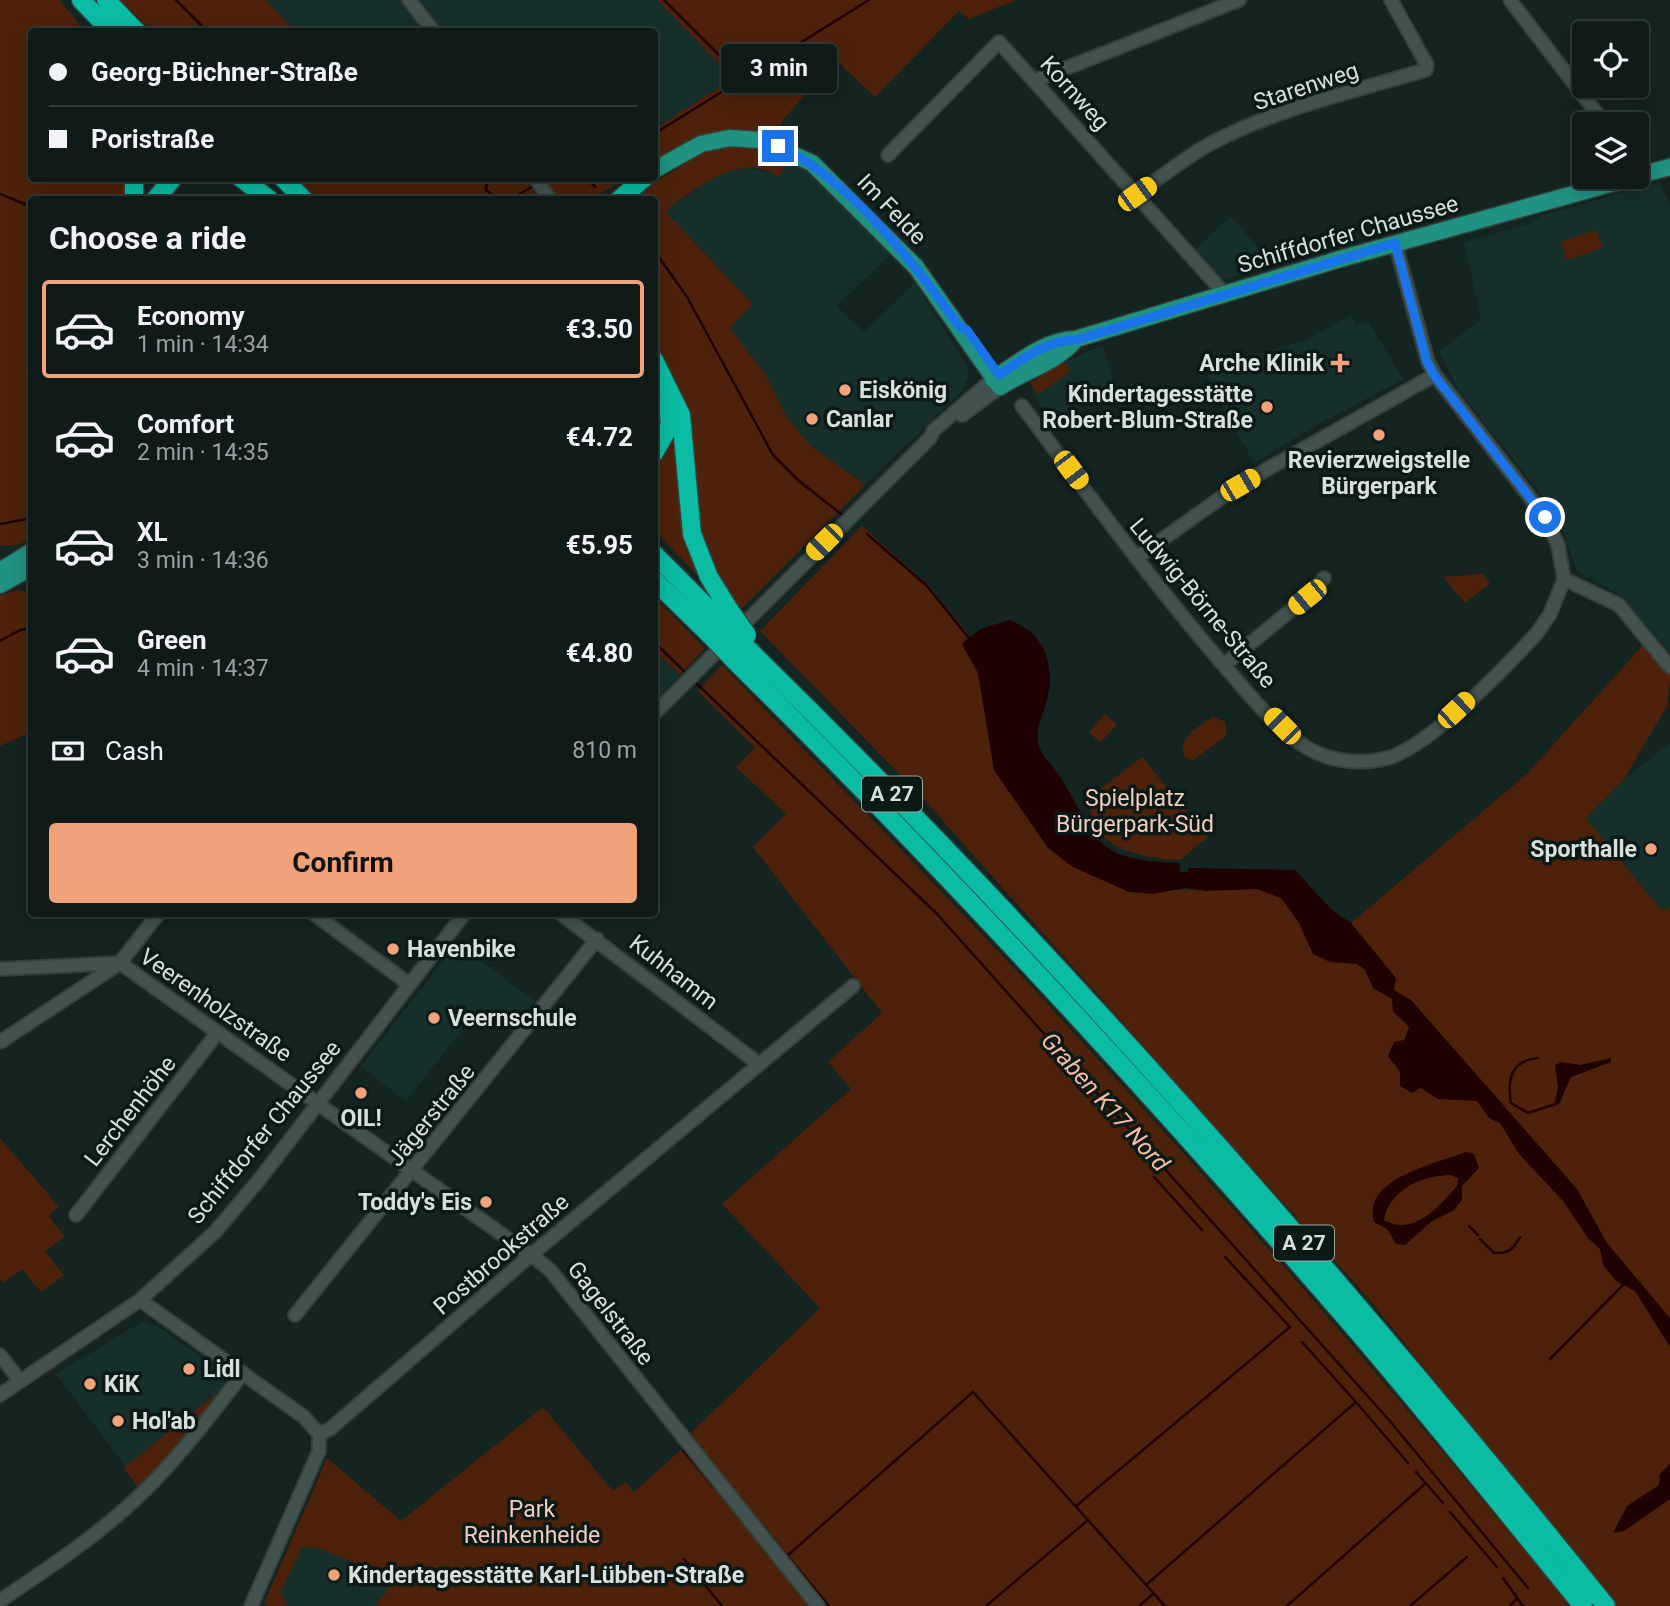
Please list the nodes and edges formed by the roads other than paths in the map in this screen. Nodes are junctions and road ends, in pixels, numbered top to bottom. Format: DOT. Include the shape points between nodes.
graph roads {
  1 [pos="72,0"];
  2 [pos="81,0"];
  3 [pos="106,0"];
  4 [pos="410,0"];
  5 [pos="1239,0"];
  6 [pos="1391,0"];
  7 [pos="1510,0"];
  8 [pos="90,28"];
  9 [pos="108,28"];
  10 [pos="133,28"];
  11 [pos="431,28"];
  12 [pos="1036,80"];
  13 [pos="1596,112"];
  14 [pos="888,155"];
  15 [pos="1670,167"];
  16 [pos="658,168"];
  17 [pos="1649,171"];
  18 [pos="170,182"];
  19 [pos="246,182"];
  20 [pos="261,182"];
  21 [pos="287,182"];
  22 [pos="636,182"];
  23 [pos="638,182"];
  24 [pos="1582,189"];
  25 [pos="1137,194"];
  26 [pos="158,196"];
  27 [pos="265,196"];
  28 [pos="274,196"];
  29 [pos="300,196"];
  30 [pos="613,196"];
  31 [pos="623,196"];
  32 [pos="1395,243"];
  33 [pos="1224,293"];
  34 [pos="658,368"];
  35 [pos="1434,375"];
  36 [pos="658,379"];
  37 [pos="999,381"];
  38 [pos="1022,406"];
  39 [pos="658,446"];
  40 [pos="28,556"];
  41 [pos="658,558"];
  42 [pos="1136,558"];
  43 [pos="15,571"];
  44 [pos="1324,579"];
  45 [pos="1564,579"];
  46 [pos="658,583"];
  47 [pos="0,585"];
  48 [pos="719,621"];
  49 [pos="745,651"];
  50 [pos="1224,665"];
  51 [pos="1670,667"];
  52 [pos="658,710"];
  53 [pos="156,917"];
  54 [pos="318,917"];
  55 [pos="462,917"];
  56 [pos="565,917"];
  57 [pos="597,939"];
  58 [pos="120,963"];
  59 [pos="0,969"];
  60 [pos="409,984"];
  61 [pos="853,986"];
  62 [pos="218,1032"];
  63 [pos="0,1042"];
  64 [pos="759,1065"];
  65 [pos="317,1103"];
  66 [pos="412,1172"];
  67 [pos="76,1215"];
  68 [pos="531,1255"];
  69 [pos="140,1300"];
  70 [pos="295,1315"];
  71 [pos="0,1355"];
  72 [pos="243,1373"];
  73 [pos="20,1381"];
  74 [pos="0,1395"];
  75 [pos="319,1434"];
  76 [pos="0,1601"];
  77 [pos="251,1606"];
  78 [pos="818,1606"];
  79 [pos="1583,1606"];
  80 [pos="1606,1606"];
  1 -- 8 [label="highway"];
  2 -- 9 [label="highway"];
  3 -- 10 [label="highway"];
  4 -- 11 [label="street"];
  5 -- 12 [label="street"];
  6 -- 25 [label="street, Starenweg" via="1426,70 1226,136"];
  7 -- 13 [label="street"];
  12 -- 14 [label="street, Kornweg" via="999,42"];
  12 -- 25 [label="street, Kornweg"];
  15 -- 17 [label="main road, Schiffdorfer Chaussee"];
  16 -- 37 [label="main road, Im Felde" via="701,144 729,138 761,140 812,163 916,267"];
  18 -- 26 [label="highway"];
  19 -- 27 [label="highway"];
  20 -- 28 [label="highway"];
  21 -- 29 [label="highway"];
  22 -- 30 [label="main road"];
  23 -- 31 [label="highway"];
  24 -- 32 [label="main road, Schiffdorfer Chaussee"];
  25 -- 33 [label="street, Kornweg"];
  32 -- 33 [label="main road, Schiffdorfer Chaussee"];
  32 -- 35 [label="street"];
  33 -- 37 [label="main road, Schiffdorfer Chaussee" via="1076,340 1067,351"];
  34 -- 48 [label="highway" via="681,415 692,534"];
  35 -- 42 [label="street" via="1240,485"];
  35 -- 45 [label="street" via="1545,517 1558,545"];
  36 -- 39 [label="highway" via="669,403 670,425"];
  37 -- 52 [label="street, Schiffdorfer Chaussee" via="933,431"];
  38 -- 42 [label="street, Ludwig-Börne-Straße"];
  40 -- 43 [label="main road"];
  41 -- 48 [label="highway, A 27"];
  42 -- 50 [label="street, Ludwig-Börne-Straße"];
  43 -- 47 [label="main road"];
  44 -- 50 [label="street"];
  45 -- 50 [label="street, Ludwig-Börne-Straße" via="1550,614 1519,652 1422,740 1388,758 1345,761 1305,747"];
  45 -- 51 [label="street" via="1615,601"];
  46 -- 48 [label="highway, A 27"];
  48 -- 49 [label="highway, A 27, bridge"];
  48 -- 49 [label="highway, bridge"];
  49 -- 79 [label="highway, A 27" via="863,789 1178,1127 1354,1328"];
  49 -- 80 [label="highway, A 27" via="796,696 987,893 1180,1104 1453,1417"];
  53 -- 58 [label="street"];
  54 -- 60 [label="street"];
  55 -- 60 [label="street, Schiffdorfer Chaussee"];
  56 -- 57 [label="street, Kuhhamm"];
  57 -- 64 [label="street, Kuhhamm"];
  57 -- 66 [label="street, Jägerstraße"];
  58 -- 59 [label="street, Veerenholzstraße"];
  58 -- 62 [label="street, Veerenholzstraße"];
  58 -- 63 [label="street"];
  60 -- 65 [label="street, Schiffdorfer Chaussee"];
  61 -- 64 [label="street, Postbrookstraße"];
  62 -- 65 [label="street, Veerenholzstraße"];
  62 -- 67 [label="street, Lerchenhöhe"];
  64 -- 68 [label="street, Postbrookstraße"];
  65 -- 66 [label="street, Gagelstraße"];
  65 -- 69 [label="street, Schiffdorfer Chaussee" via="215,1232"];
  66 -- 68 [label="street, Gagelstraße"];
  66 -- 70 [label="street, Jägerstraße"];
  68 -- 75 [label="street, Postbrookstraße"];
  68 -- 78 [label="street, Gagelstraße" via="550,1270"];
  69 -- 72 [label="street"];
  69 -- 73 [label="street, Schiffdorfer Chaussee"];
  71 -- 73 [label="street"];
  72 -- 75 [label="street" via="304,1417"];
  72 -- 76 [label="street" via="184,1449 138,1497 86,1542"];
  73 -- 74 [label="street, Schiffdorfer Chaussee"];
  75 -- 77 [label="street" via="319,1451"];
}
